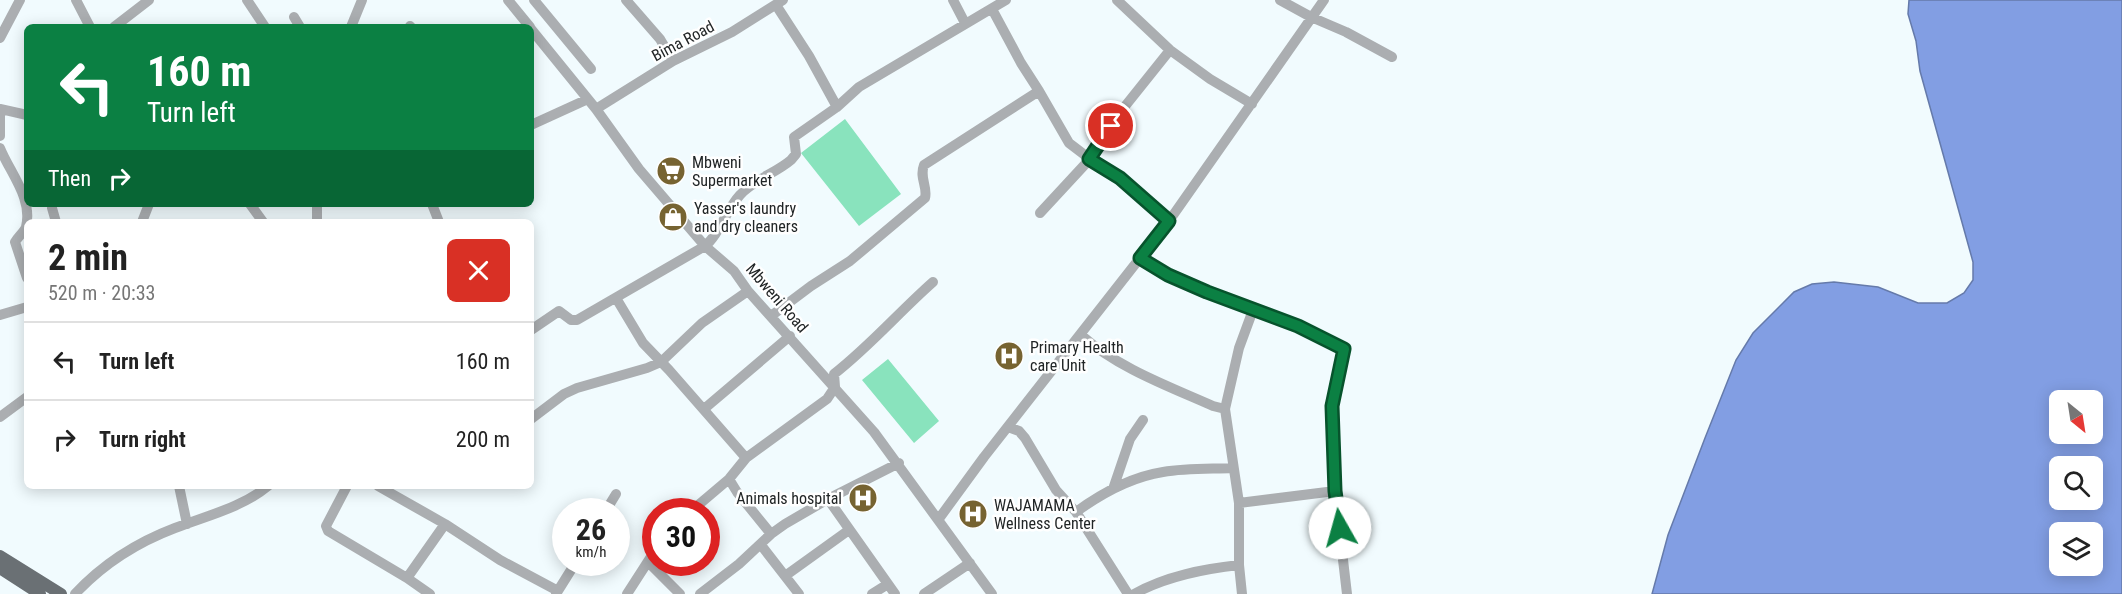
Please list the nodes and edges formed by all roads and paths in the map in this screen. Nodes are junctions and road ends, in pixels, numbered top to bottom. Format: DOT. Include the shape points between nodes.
graph roads {
  1 [pos="20,0"];
  2 [pos="76,0"];
  3 [pos="149,0"];
  4 [pos="247,0"];
  5 [pos="362,0"];
  6 [pos="534,0"];
  7 [pos="626,0"];
  8 [pos="953,0"];
  9 [pos="1006,0"];
  10 [pos="1117,0"];
  11 [pos="1280,0"];
  12 [pos="1324,0"];
  13 [pos="513,2"];
  14 [pos="780,2"];
  15 [pos="992,9"];
  16 [pos="1311,17"];
  17 [pos="965,23"];
  18 [pos="88,24"];
  19 [pos="118,24"];
  20 [pos="263,24"];
  21 [pos="352,24"];
  22 [pos="527,24"];
  23 [pos="534,34"];
  24 [pos="0,38"];
  25 [pos="1170,50"];
  26 [pos="1392,57"];
  27 [pos="673,61"];
  28 [pos="591,69"];
  29 [pos="1039,91"];
  30 [pos="588,99"];
  31 [pos="1252,104"];
  32 [pos="837,107"];
  33 [pos="0,109"];
  34 [pos="596,109"];
  35 [pos="24,114"];
  36 [pos="534,124"];
  37 [pos="0,136"];
  38 [pos="0,148"];
  39 [pos="1089,159"];
  40 [pos="24,199"];
  41 [pos="52,208"];
  42 [pos="1040,213"];
  43 [pos="55,219"];
  44 [pos="1169,221"];
  45 [pos="24,230"];
  46 [pos="705,246"];
  47 [pos="1140,258"];
  48 [pos="24,269"];
  49 [pos="933,282"];
  50 [pos="748,291"];
  51 [pos="616,298"];
  52 [pos="24,308"];
  53 [pos="1253,310"];
  54 [pos="0,315"];
  55 [pos="771,316"];
  56 [pos="534,328"];
  57 [pos="1081,335"];
  58 [pos="789,336"];
  59 [pos="661,362"];
  60 [pos="835,387"];
  61 [pos="24,399"];
  62 [pos="704,409"];
  63 [pos="1225,409"];
  64 [pos="0,417"];
  65 [pos="534,417"];
  66 [pos="1143,420"];
  67 [pos="1008,427"];
  68 [pos="746,458"];
  69 [pos="899,463"];
  70 [pos="1233,468"];
  71 [pos="729,479"];
  72 [pos="180,489"];
  73 [pos="263,489"];
  74 [pos="345,489"];
  75 [pos="386,489"];
  76 [pos="1113,489"];
  77 [pos="1335,491"];
  78 [pos="616,494"];
  79 [pos="614,498"];
  80 [pos="707,498"];
  81 [pos="828,499"];
  82 [pos="1239,503"];
  83 [pos="1076,512"];
  84 [pos="938,520"];
  85 [pos="187,524"];
  86 [pos="445,524"];
  87 [pos="849,530"];
  88 [pos="771,534"];
  89 [pos="761,545"];
  90 [pos="0,556"];
  91 [pos="970,563"];
  92 [pos="1239,565"];
  93 [pos="0,568"];
  94 [pos="642,571"];
  95 [pos="567,576"];
  96 [pos="662,576"];
  97 [pos="786,576"];
  98 [pos="407,578"];
  99 [pos="888,584"];
  100 [pos="38,590"];
  101 [pos="557,593"];
  102 [pos="61,594"];
  103 [pos="75,594"];
  104 [pos="430,594"];
  105 [pos="627,594"];
  106 [pos="680,594"];
  107 [pos="700,594"];
  108 [pos="799,594"];
  109 [pos="872,594"];
  110 [pos="895,594"];
  111 [pos="924,594"];
  112 [pos="992,594"];
  113 [pos="1128,594"];
  114 [pos="1134,594"];
  115 [pos="1242,594"];
  116 [pos="1347,594"];
  1 -- 24 [label="street"];
  2 -- 18 [label="street"];
  3 -- 19 [label="street"];
  4 -- 20 [label="street"];
  5 -- 21 [label="street"];
  6 -- 28 [label="street"];
  7 -- 27 [label="street" via="660,39"];
  8 -- 17 [label="street"];
  9 -- 15 [label="street"];
  10 -- 25 [label="street"];
  11 -- 16 [label="street"];
  12 -- 16 [label="street"];
  13 -- 22 [label="street, Mbweni Road"];
  14 -- 27 [label="street, Bima Road" via="732,32"];
  14 -- 32 [label="street"];
  15 -- 17 [label="street"];
  15 -- 29 [label="street"];
  16 -- 26 [label="street"];
  16 -- 31 [label="street"];
  17 -- 32 [label="street" via="859,87"];
  23 -- 30 [label="street, Mbweni Road"];
  25 -- 31 [label="street"];
  25 -- 39 [label="street"];
  27 -- 34 [label="street, Bima Road"];
  29 -- 39 [label="street" via="1064,137"];
  29 -- 55 [label="street" via="924,165 921,173 925,198 850,261"];
  30 -- 34 [label="street, Mbweni Road"];
  30 -- 36 [label="street"];
  31 -- 44 [label="street"];
  32 -- 46 [label="street" via="794,137 796,154 739,195"];
  33 -- 35 [label="street"];
  33 -- 37 [label="street"];
  34 -- 46 [label="street, Mbweni Road" via="639,169"];
  38 -- 40 [label="street"];
  39 -- 42 [label="street"];
  39 -- 44 [label="street" via="1120,178"];
  41 -- 43 [label="street"];
  44 -- 47 [label="street"];
  45 -- 48 [label="street" via="15,242"];
  46 -- 50 [label="street, Mbweni Road" via="735,271"];
  46 -- 51 [label="street"];
  47 -- 53 [label="street" via="1168,275"];
  47 -- 57 [label="street"];
  49 -- 60 [label="street" via="834,374"];
  50 -- 55 [label="street, Mbweni Road"];
  50 -- 59 [label="street" via="702,324"];
  51 -- 56 [label="street" via="577,320 559,310"];
  51 -- 59 [label="street" via="643,343"];
  52 -- 54 [label="street"];
  53 -- 63 [label="street" via="1239,348"];
  53 -- 77 [label="street" via="1298,326 1344,349 1332,406"];
  55 -- 58 [label="street, Mbweni Road"];
  57 -- 63 [label="street" via="1094,347 1134,369"];
  57 -- 67 [label="street"];
  58 -- 60 [label="street, Mbweni Road"];
  58 -- 62 [label="street"];
  59 -- 62 [label="street"];
  59 -- 65 [label="street" via="577,388"];
  60 -- 68 [label="street" via="827,399"];
  60 -- 69 [label="street, Mbweni Road"];
  61 -- 64 [label="street"];
  62 -- 68 [label="street"];
  63 -- 70 [label="street"];
  66 -- 76 [label="street" via="1130,440"];
  67 -- 83 [label="street" via="1025,438 1056,490"];
  67 -- 84 [label="street"];
  68 -- 71 [label="street"];
  69 -- 81 [label="street"];
  69 -- 84 [label="street, Mbweni Road"];
  70 -- 76 [label="street" via="1164,472"];
  70 -- 82 [label="street"];
  71 -- 80 [label="street"];
  71 -- 88 [label="street"];
  72 -- 85 [label="street"];
  73 -- 85 [label="street"];
  74 -- 98 [label="street" via="326,526 328,531"];
  75 -- 86 [label="street"];
  76 -- 83 [label="street"];
  77 -- 82 [label="street"];
  77 -- 116 [label="street"];
  78 -- 79 [label="street"];
  81 -- 87 [label="street"];
  81 -- 88 [label="street"];
  82 -- 92 [label="street"];
  83 -- 113 [label="street"];
  84 -- 91 [label="street, Mbweni Road"];
  85 -- 103 [label="street" via="124,553"];
  86 -- 98 [label="street"];
  86 -- 101 [label="street"];
  87 -- 97 [label="street"];
  87 -- 99 [label="street"];
  88 -- 89 [label="street"];
  89 -- 97 [label="street"];
  89 -- 107 [label="street"];
  90 -- 100 [label="main road"];
  91 -- 111 [label="street"];
  91 -- 112 [label="street, Mbweni Road"];
  92 -- 114 [label="street" via="1202,570"];
  92 -- 115 [label="street"];
  93 -- 100 [label="main road"];
  94 -- 105 [label="street"];
  95 -- 101 [label="street"];
  96 -- 106 [label="street"];
  97 -- 108 [label="street"];
  98 -- 104 [label="street"];
  99 -- 109 [label="street"];
  99 -- 110 [label="street"];
  100 -- 102 [label="main road"];
}
